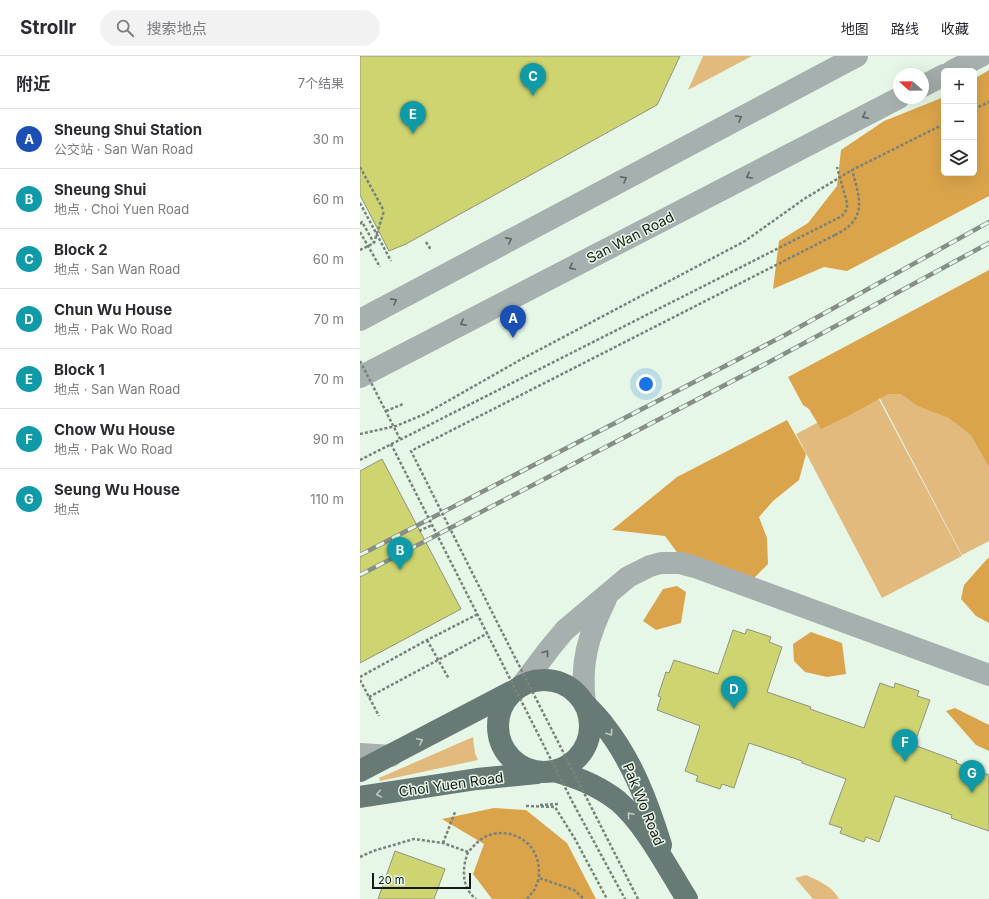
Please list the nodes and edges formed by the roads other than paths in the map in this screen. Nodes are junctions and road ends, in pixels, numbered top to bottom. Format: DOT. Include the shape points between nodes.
graph roads {
  1 [pos="857,56"];
  2 [pos="981,56"];
  3 [pos="958,68"];
  4 [pos="941,77"];
  5 [pos="929,83"];
  6 [pos="893,101"];
  7 [pos="360,320"];
  8 [pos="360,377"];
  9 [pos="609,592"];
  10 [pos="989,675"];
  11 [pos="517,688"];
  12 [pos="585,704"];
  13 [pos="360,754"];
  14 [pos="391,756"];
  15 [pos="360,771"];
  16 [pos="548,771"];
  17 [pos="360,797"];
  18 [pos="669,869"];
  19 [pos="687,899"];
  7 -- 1 [label="street, one-way"];
  2 -- 3 [label="street"];
  4 -- 5 [label="street"];
  6 -- 8 [label="street, San Wan Road, one-way"];
  9 -- 10 [label="street" via="628,577 650,566 680,563"];
  11 -- 9 [label="street, one-way" via="565,630"];
  9 -- 12 [label="street" via="595,622 585,656"];
  11 -- 12 [label="main road" via="533,680 557,681 568,686"];
  14 -- 11 [label="main road, one-way"];
  11 -- 16 [label="main road" via="499,712 497,724 503,748 519,765 530,770"];
  12 -- 16 [label="main road" via="590,727 583,750 566,766"];
  12 -- 18 [label="main road, Pak Wo Road, one-way" via="620,748 636,778 653,819"];
  13 -- 14 [label="street"];
  14 -- 15 [label="main road"];
  16 -- 17 [label="main road, Choi Yuen Road, one-way"];
  18 -- 16 [label="main road, Pak Wo Road, one-way" via="645,832 618,802 588,782"];
  18 -- 19 [label="main road, Pak Wo Road"];
}
